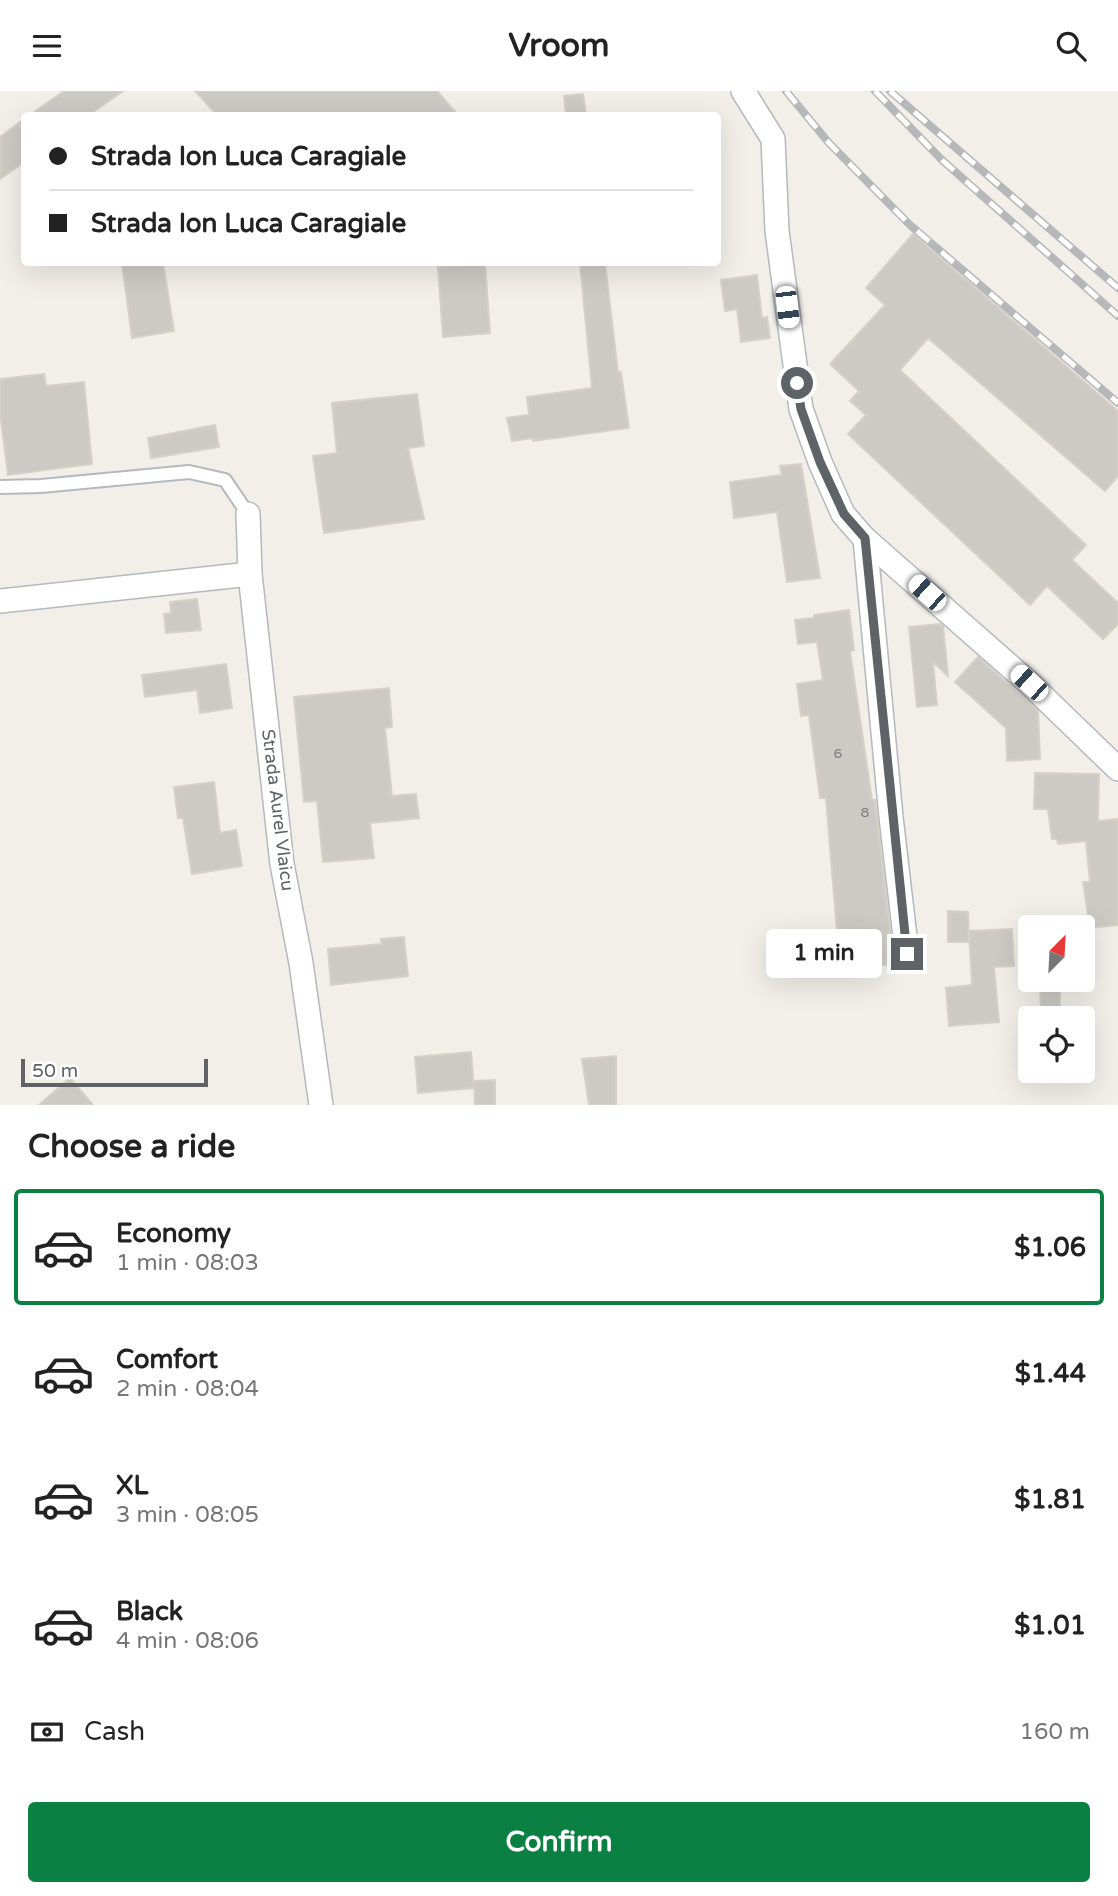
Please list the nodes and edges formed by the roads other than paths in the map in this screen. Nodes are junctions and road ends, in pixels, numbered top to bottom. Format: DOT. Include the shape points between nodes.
graph roads {
  1 [pos="743,91"];
  2 [pos="0,487"];
  3 [pos="248,514"];
  4 [pos="865,538"];
  5 [pos="250,574"];
  6 [pos="0,601"];
  7 [pos="1118,769"];
  8 [pos="907,954"];
  9 [pos="321,1105"];
  1 -- 4 [label="street" via="772,139 777,231 801,409 844,514"];
  2 -- 3 [label="lane" via="189,472 225,480"];
  3 -- 5 [label="street, Strada Aurel Vlaicu"];
  4 -- 7 [label="street"];
  4 -- 8 [label="street"];
  5 -- 6 [label="street"];
  5 -- 9 [label="street, Strada Aurel Vlaicu" via="282,865"];
}
